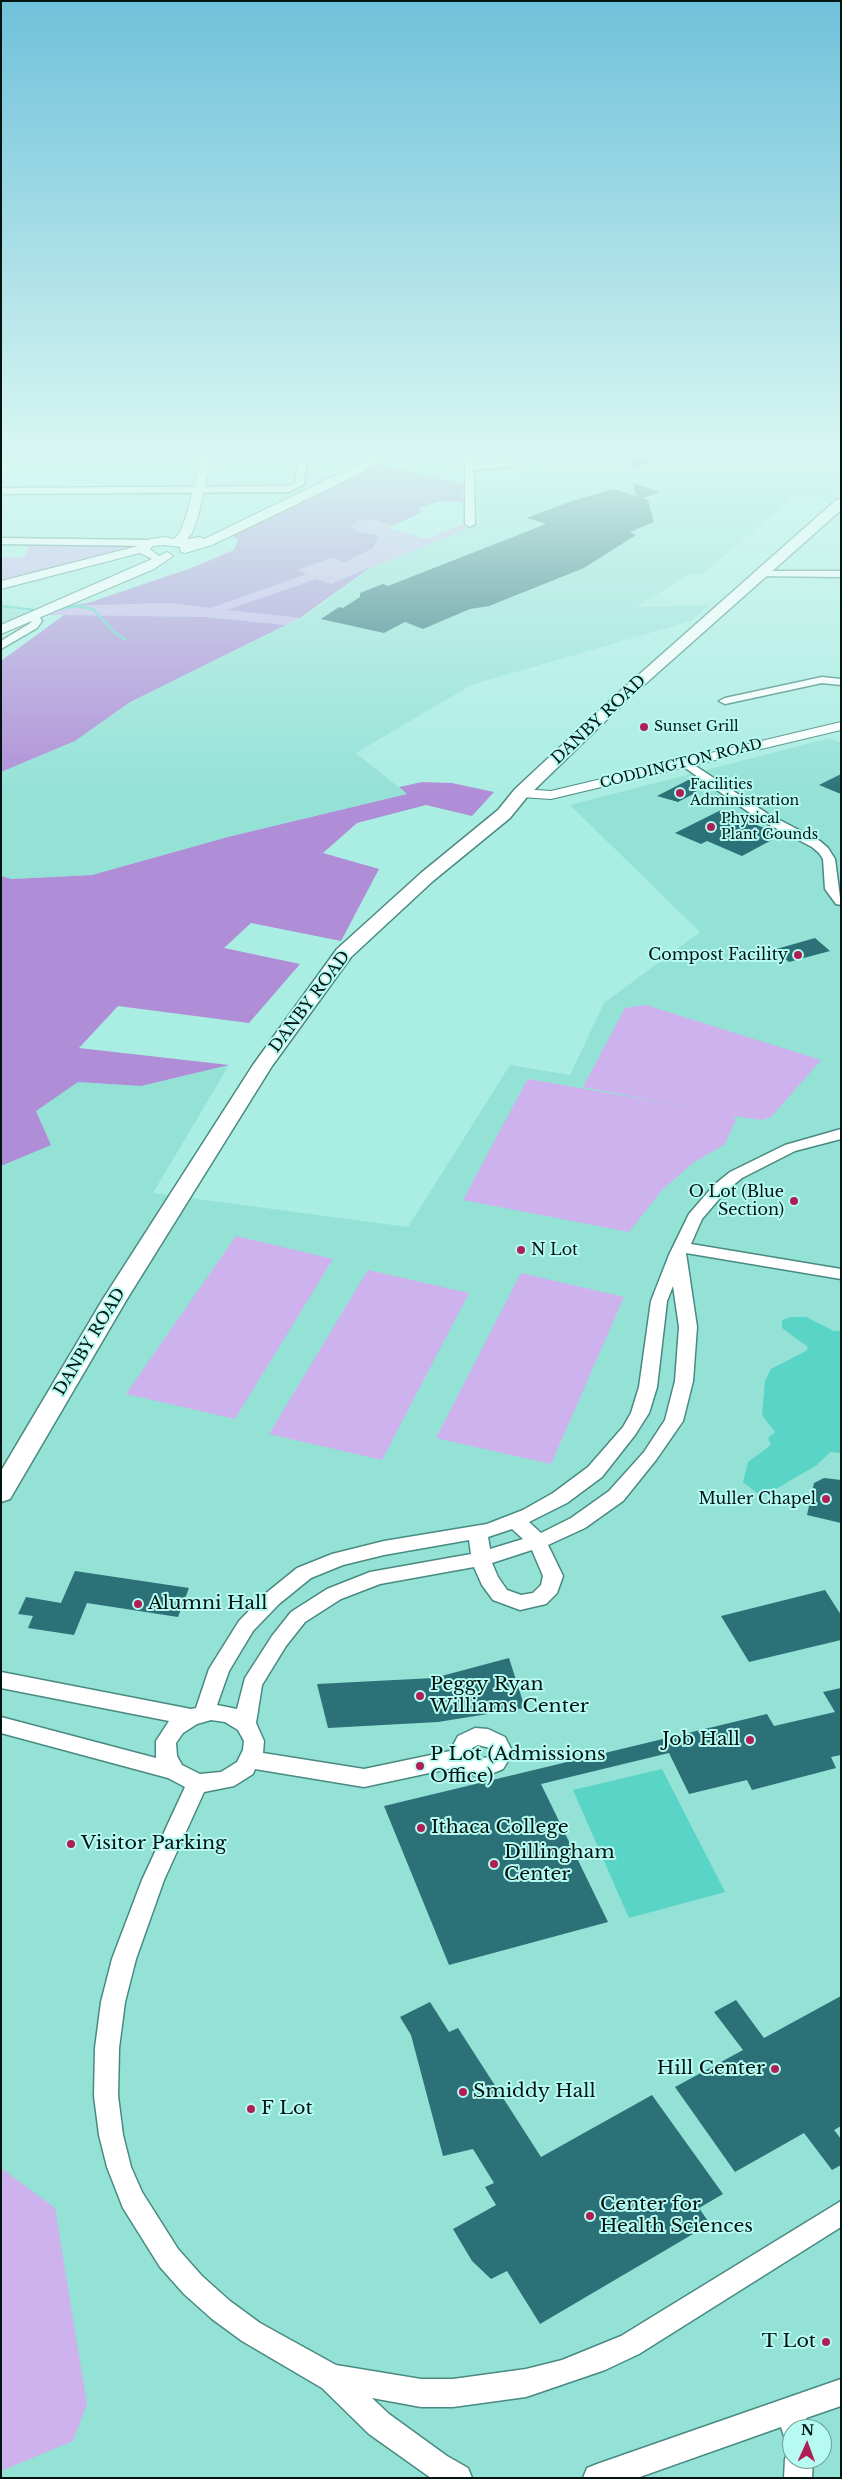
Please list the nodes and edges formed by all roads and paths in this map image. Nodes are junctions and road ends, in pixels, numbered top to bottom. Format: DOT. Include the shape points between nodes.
graph roads {
  1 [pos="77,567"];
  2 [pos="145,567"];
  3 [pos="768,567"];
  4 [pos="140,569"];
  5 [pos="760,574"];
  6 [pos="841,574"];
  7 [pos="1,585"];
  8 [pos="34,616"];
  9 [pos="1,630"];
  10 [pos="1,646"];
  11 [pos="841,682"];
  12 [pos="725,701"];
  13 [pos="841,726"];
  14 [pos="685,762"];
  15 [pos="521,794"];
  16 [pos="841,901"];
  17 [pos="841,1134"];
  18 [pos="681,1247"];
  19 [pos="841,1274"];
  20 [pos="1,1493"];
  21 [pos="515,1520"];
  22 [pos="478,1532"];
  23 [pos="537,1541"];
  24 [pos="481,1559"];
  25 [pos="1,1680"];
  26 [pos="198,1715"];
  27 [pos="245,1724"];
  28 [pos="1,1725"];
  29 [pos="462,1756"];
  30 [pos="251,1760"];
  31 [pos="174,1771"];
  32 [pos="197,1783"];
  33 [pos="841,2213"];
  34 [pos="332,2378"];
  35 [pos="841,2392"];
  36 [pos="793,2419"];
  37 [pos="782,2422"];
  38 [pos="458,2478"];
  39 [pos="597,2478"];
  1 -- 7 [label="street"];
  2 -- 4 [label="street"];
  3 -- 5 [label="main road, DANBY ROAD"];
  4 -- 8 [label="street"];
  5 -- 6 [label="street"];
  5 -- 15 [label="main road, DANBY ROAD" via="621,698"];
  8 -- 9 [label="street"];
  8 -- 10 [label="street" via="37,620 33,626"];
  11 -- 12 [label="street" via="822,680"];
  13 -- 14 [label="street, CODDINGTON ROAD"];
  14 -- 15 [label="street, CODDINGTON ROAD" via="550,795"];
  14 -- 16 [label="street" via="764,817 824,851 829,859 831,889"];
  15 -- 20 [label="main road, DANBY ROAD" via="504,814 427,877 344,953 263,1065 213,1142 115,1299"];
  17 -- 18 [label="street" via="790,1148 736,1175 706,1202"];
  18 -- 19 [label="street"];
  18 -- 21 [label="street" via="659,1301 648,1387 640,1413 595,1472 560,1498"];
  18 -- 23 [label="street" via="680,1267 688,1327 684,1381 674,1421 616,1496 578,1523"];
  21 -- 22 [label="street"];
  21 -- 23 [label="street"];
  22 -- 24 [label="street"];
  22 -- 26 [label="street" via="384,1548 339,1559 304,1574 272,1599 246,1626 219,1669"];
  23 -- 24 [label="street"];
  23 -- 24 [label="street" via="553,1576 550,1588 539,1599 520,1603 500,1595 489,1580"];
  24 -- 27 [label="street" via="377,1577 334,1594 298,1617 252,1684"];
  25 -- 26 [label="street"];
  26 -- 27 [label="street" via="211,1712 230,1715"];
  26 -- 31 [label="street" via="176,1727 166,1741 166,1757"];
  27 -- 30 [label="street" via="254,1741"];
  28 -- 31 [label="street"];
  29 -- 30 [label="street" via="364,1778"];
  30 -- 32 [label="street" via="241,1772 226,1780"];
  31 -- 32 [label="street"];
  32 -- 34 [label="street" via="153,1880 124,1959 113,2002 106,2048 106,2096 111,2136 132,2199 169,2258 193,2285 251,2332"];
  33 -- 34 [label="street" via="630,2344 562,2373 509,2386 453,2393 421,2393"];
  34 -- 38 [label="street" via="379,2424"];
  35 -- 36 [label="street"];
  37 -- 39 [label="street"];
}
